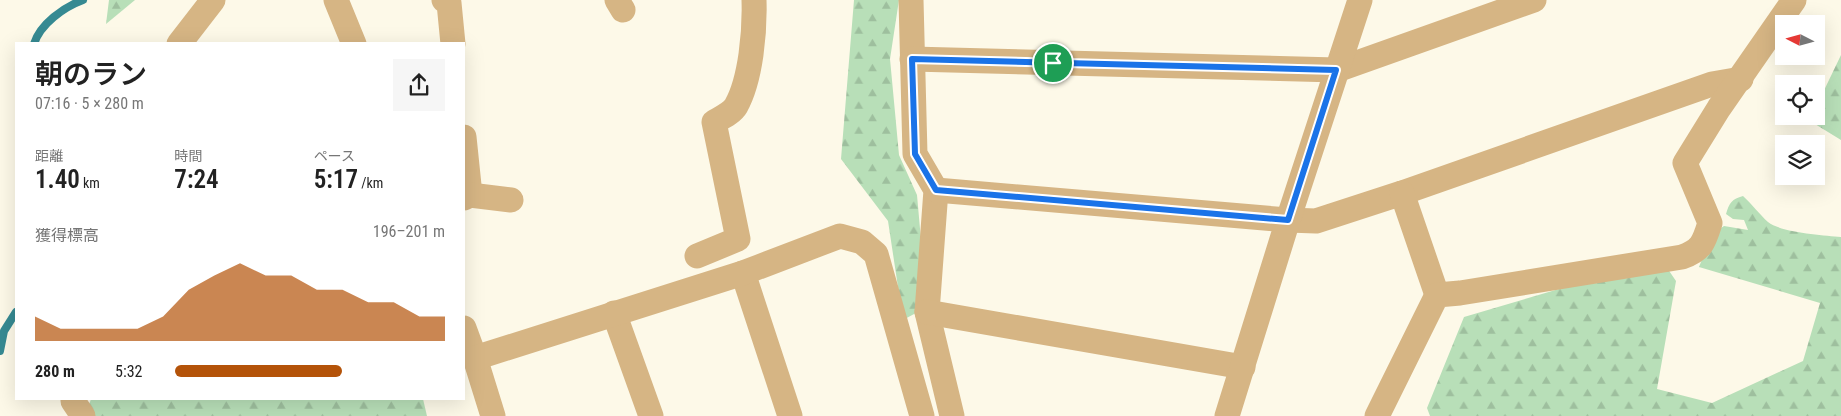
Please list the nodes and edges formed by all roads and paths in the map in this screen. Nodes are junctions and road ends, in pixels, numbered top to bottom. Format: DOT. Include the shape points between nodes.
graph roads {
  1 [pos="213,0"];
  2 [pos="336,0"];
  3 [pos="444,0"];
  4 [pos="754,0"];
  5 [pos="911,0"];
  6 [pos="1360,0"];
  7 [pos="1534,0"];
  8 [pos="1794,0"];
  9 [pos="186,41"];
  10 [pos="353,42"];
  11 [pos="453,42"];
  12 [pos="912,59"];
  13 [pos="1336,70"];
  14 [pos="1741,79"];
  15 [pos="465,156"];
  16 [pos="936,190"];
  17 [pos="1402,193"];
  18 [pos="467,196"];
  19 [pos="511,200"];
  20 [pos="1288,220"];
  21 [pos="697,256"];
  22 [pos="743,273"];
  23 [pos="1437,295"];
  24 [pos="927,312"];
  25 [pos="614,313"];
  26 [pos="465,331"];
  27 [pos="475,358"];
  28 [pos="1242,367"];
  29 [pos="73,400"];
  30 [pos="83,416"];
  31 [pos="493,416"];
  32 [pos="651,416"];
  33 [pos="790,416"];
  34 [pos="922,416"];
  35 [pos="952,416"];
  36 [pos="1227,416"];
  37 [pos="1376,416"];
  1 -- 9 [label="street"];
  2 -- 10 [label="street"];
  3 -- 11 [label="street" via="449,3"];
  4 -- 21 [label="street" via="748,75 735,108 714,122 738,239"];
  5 -- 12 [label="street"];
  6 -- 13 [label="street"];
  7 -- 13 [label="street"];
  8 -- 14 [label="street"];
  12 -- 13 [label="street"];
  12 -- 16 [label="street" via="915,154"];
  13 -- 20 [label="street"];
  14 -- 17 [label="street" via="1712,84"];
  14 -- 23 [label="street" via="1685,163 1710,223 1703,245 1693,253"];
  15 -- 18 [label="street"];
  16 -- 20 [label="street"];
  16 -- 24 [label="street"];
  17 -- 20 [label="street" via="1316,221"];
  17 -- 23 [label="street"];
  18 -- 19 [label="street"];
  20 -- 28 [label="street"];
  22 -- 25 [label="street"];
  22 -- 33 [label="street"];
  22 -- 34 [label="street" via="840,236 862,242 876,254"];
  23 -- 37 [label="street"];
  24 -- 28 [label="street"];
  24 -- 35 [label="street"];
  25 -- 27 [label="street"];
  25 -- 32 [label="street"];
  26 -- 27 [label="street"];
  27 -- 31 [label="street"];
  28 -- 36 [label="street"];
  29 -- 30 [label="street"];
}
